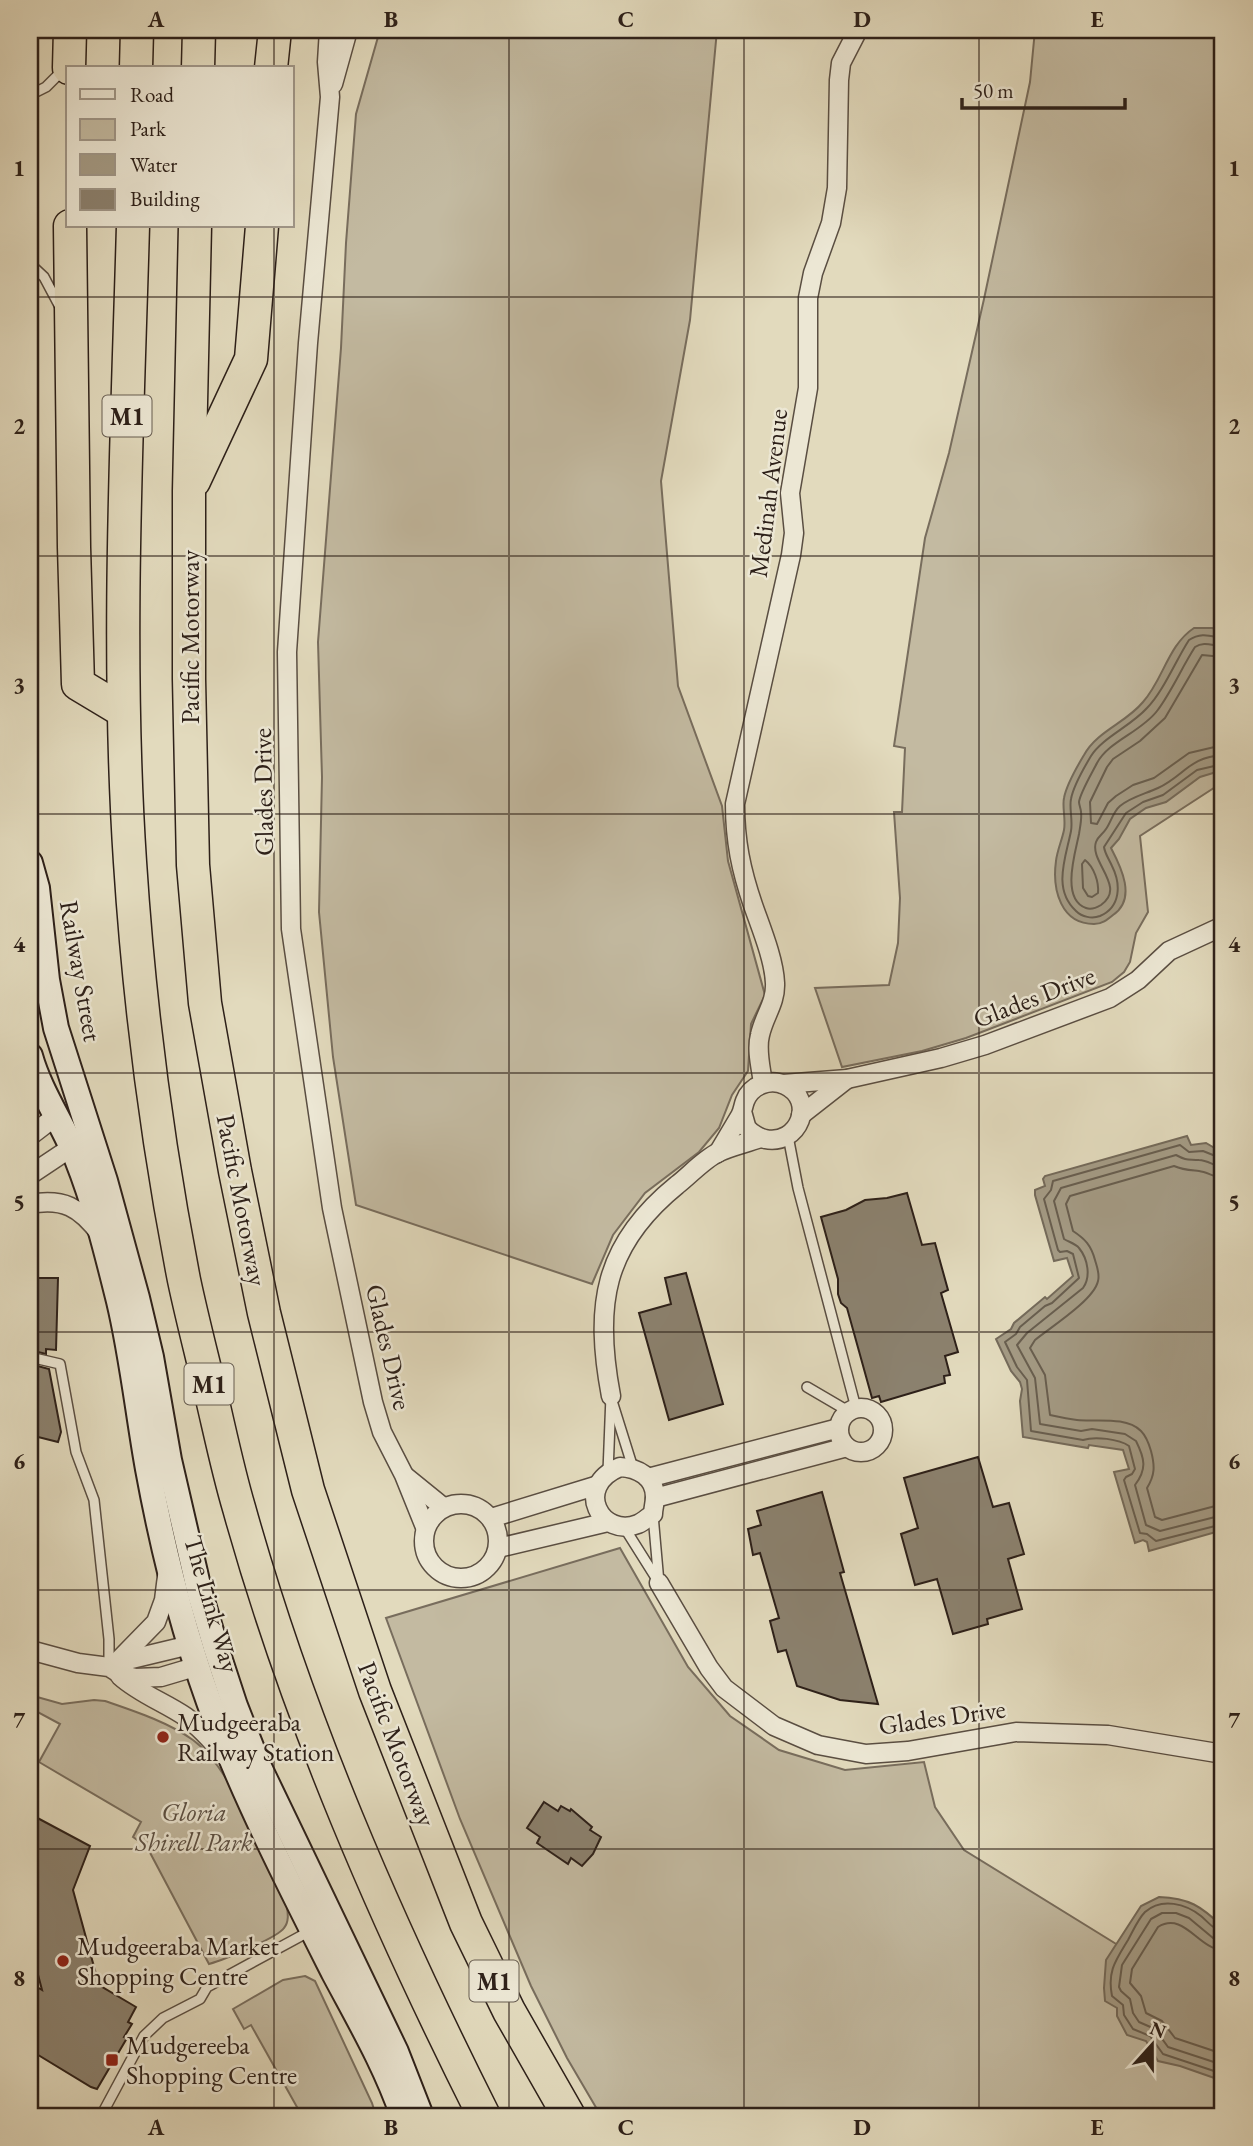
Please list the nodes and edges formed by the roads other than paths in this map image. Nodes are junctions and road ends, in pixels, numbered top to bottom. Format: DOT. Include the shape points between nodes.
graph roads {
  1 [pos="70,30"];
  2 [pos="137,30"];
  3 [pos="199,30"];
  4 [pos="275,30"];
  5 [pos="329,30"];
  6 [pos="348,30"];
  7 [pos="859,30"];
  8 [pos="69,66"];
  9 [pos="136,66"];
  10 [pos="198,66"];
  11 [pos="271,66"];
  12 [pos="66,69"];
  13 [pos="30,96"];
  14 [pos="330,97"];
  15 [pos="70,228"];
  16 [pos="133,228"];
  17 [pos="195,228"];
  18 [pos="262,228"];
  19 [pos="30,264"];
  20 [pos="72,330"];
  21 [pos="189,491"];
  22 [pos="123,711"];
  23 [pos="30,863"];
  24 [pos="1223,926"];
  25 [pos="31,1060"];
  26 [pos="847,1079"];
  27 [pos="763,1083"];
  28 [pos="783,1084"];
  29 [pos="30,1094"];
  30 [pos="742,1112"];
  31 [pos="802,1115"];
  32 [pos="60,1121"];
  33 [pos="88,1127"];
  34 [pos="30,1136"];
  35 [pos="788,1136"];
  36 [pos="760,1138"];
  37 [pos="72,1147"];
  38 [pos="718,1153"];
  39 [pos="30,1175"];
  40 [pos="30,1204"];
  41 [pos="103,1240"];
  42 [pos="30,1357"];
  43 [pos="807,1387"];
  44 [pos="611,1396"];
  45 [pos="852,1409"];
  46 [pos="839,1428"];
  47 [pos="847,1447"];
  48 [pos="608,1472"];
  49 [pos="641,1473"];
  50 [pos="404,1475"];
  51 [pos="595,1486"];
  52 [pos="654,1506"];
  53 [pos="443,1507"];
  54 [pos="491,1518"];
  55 [pos="616,1525"];
  56 [pos="425,1527"];
  57 [pos="498,1548"];
  58 [pos="168,1567"];
  59 [pos="659,1583"];
  60 [pos="216,1648"];
  61 [pos="30,1650"];
  62 [pos="194,1656"];
  63 [pos="113,1667"];
  64 [pos="1223,1754"];
  65 [pos="239,1776"];
  66 [pos="322,1934"];
  67 [pos="101,2116"];
  68 [pos="403,2116"];
  69 [pos="421,2116"];
  70 [pos="484,2116"];
  71 [pos="569,2116"];
  1 -- 8 [label="highway"];
  2 -- 9 [label="highway"];
  3 -- 10 [label="highway"];
  4 -- 11 [label="highway"];
  5 -- 14 [label="street, Glades Drive"];
  6 -- 14 [label="street, Glades Drive"];
  7 -- 27 [label="street, Medinah Avenue" via="841,63 837,188 808,298 808,388 790,493 791,555 735,804 739,859 775,982 774,1002 759,1036"];
  12 -- 13 [label="lane"];
  14 -- 50 [label="street, Glades Drive" via="287,652 291,929 335,1221 373,1402"];
  15 -- 20 [label="highway, M1"];
  16 -- 22 [label="highway, M1"];
  17 -- 21 [label="highway, Pacific Motorway / M1"];
  18 -- 21 [label="highway, M1" via="251,359"];
  19 -- 20 [label="lane" via="44,277"];
  20 -- 22 [label="highway, M1" via="78,684"];
  21 -- 71 [label="highway, Pacific Motorway / M1" via="193,865 205,1003 264,1314 307,1490 375,1691 466,1923"];
  22 -- 70 [label="highway, M1" via="137,955 161,1150 185,1283 238,1507 336,1793 409,1964"];
  23 -- 33 [label="main road, Railway Street" via="52,1010"];
  24 -- 26 [label="street, Glades Drive" via="1169,951 1139,980 1110,998 963,1051"];
  25 -- 29 [label="street"];
  25 -- 32 [label="main road"];
  26 -- 28 [label="street, Glades Drive"];
  26 -- 31 [label="street, Glades Drive"];
  27 -- 28 [label="street, Glades Drive"];
  27 -- 30 [label="street, Glades Drive" via="752,1089"];
  28 -- 31 [label="street" via="798,1096"];
  30 -- 36 [label="street" via="747,1128"];
  30 -- 38 [label="street, Glades Drive"];
  31 -- 35 [label="street, Glades Drive"];
  32 -- 33 [label="main road"];
  32 -- 34 [label="street" via="43,1125"];
  32 -- 37 [label="main road, The Link Way"];
  33 -- 37 [label="main road"];
  33 -- 60 [label="main road, Railway Street" via="140,1310 172,1473"];
  35 -- 36 [label="street, Glades Drive" via="774,1141"];
  35 -- 45 [label="lane"];
  36 -- 38 [label="street, Glades Drive"];
  37 -- 39 [label="street"];
  37 -- 41 [label="main road, The Link Way"];
  38 -- 44 [label="street, Glades Drive" via="652,1206 619,1252 604,1307 603,1341"];
  40 -- 41 [label="street" via="71,1206"];
  41 -- 58 [label="main road, The Link Way" via="120,1305"];
  42 -- 63 [label="lane" via="60,1364 76,1452 94,1500"];
  43 -- 45 [label="lane"];
  44 -- 48 [label="lane, Glades Drive"];
  44 -- 49 [label="lane, Glades Drive"];
  45 -- 46 [label="street"];
  45 -- 47 [label="street" via="877,1414 883,1436 867,1452"];
  46 -- 47 [label="street"];
  46 -- 49 [label="street"];
  47 -- 52 [label="street"];
  48 -- 49 [label="street" via="620,1467"];
  48 -- 51 [label="street"];
  49 -- 52 [label="street, Glades Drive" via="654,1487"];
  50 -- 53 [label="street, Glades Drive"];
  50 -- 56 [label="street, Glades Drive"];
  51 -- 54 [label="street"];
  51 -- 55 [label="street, Glades Drive" via="597,1508"];
  52 -- 55 [label="street" via="639,1524"];
  52 -- 59 [label="lane, Glades Drive"];
  53 -- 54 [label="street" via="469,1504"];
  53 -- 56 [label="street"];
  54 -- 57 [label="street" via="498,1532"];
  55 -- 57 [label="street"];
  55 -- 59 [label="lane, Glades Drive"];
  56 -- 57 [label="street, Glades Drive" via="426,1558 450,1577 466,1579 481,1573"];
  58 -- 62 [label="main road, The Link Way"];
  58 -- 63 [label="street" via="159,1617"];
  59 -- 64 [label="street, Glades Drive" via="724,1688 774,1726 818,1745 866,1754 1016,1732 1108,1735"];
  60 -- 62 [label="main road"];
  60 -- 66 [label="main road, Railway Street"];
  61 -- 63 [label="street"];
  62 -- 63 [label="street" via="161,1677 129,1677"];
  62 -- 65 [label="main road, The Link Way"];
  63 -- 65 [label="street" via="134,1687 191,1721"];
  65 -- 66 [label="main road, The Link Way"];
  66 -- 67 [label="lane" via="207,1987 200,1999 163,2018 144,2036"];
  66 -- 68 [label="main road, The Link Way"];
  66 -- 69 [label="main road" via="396,2052"];
}
